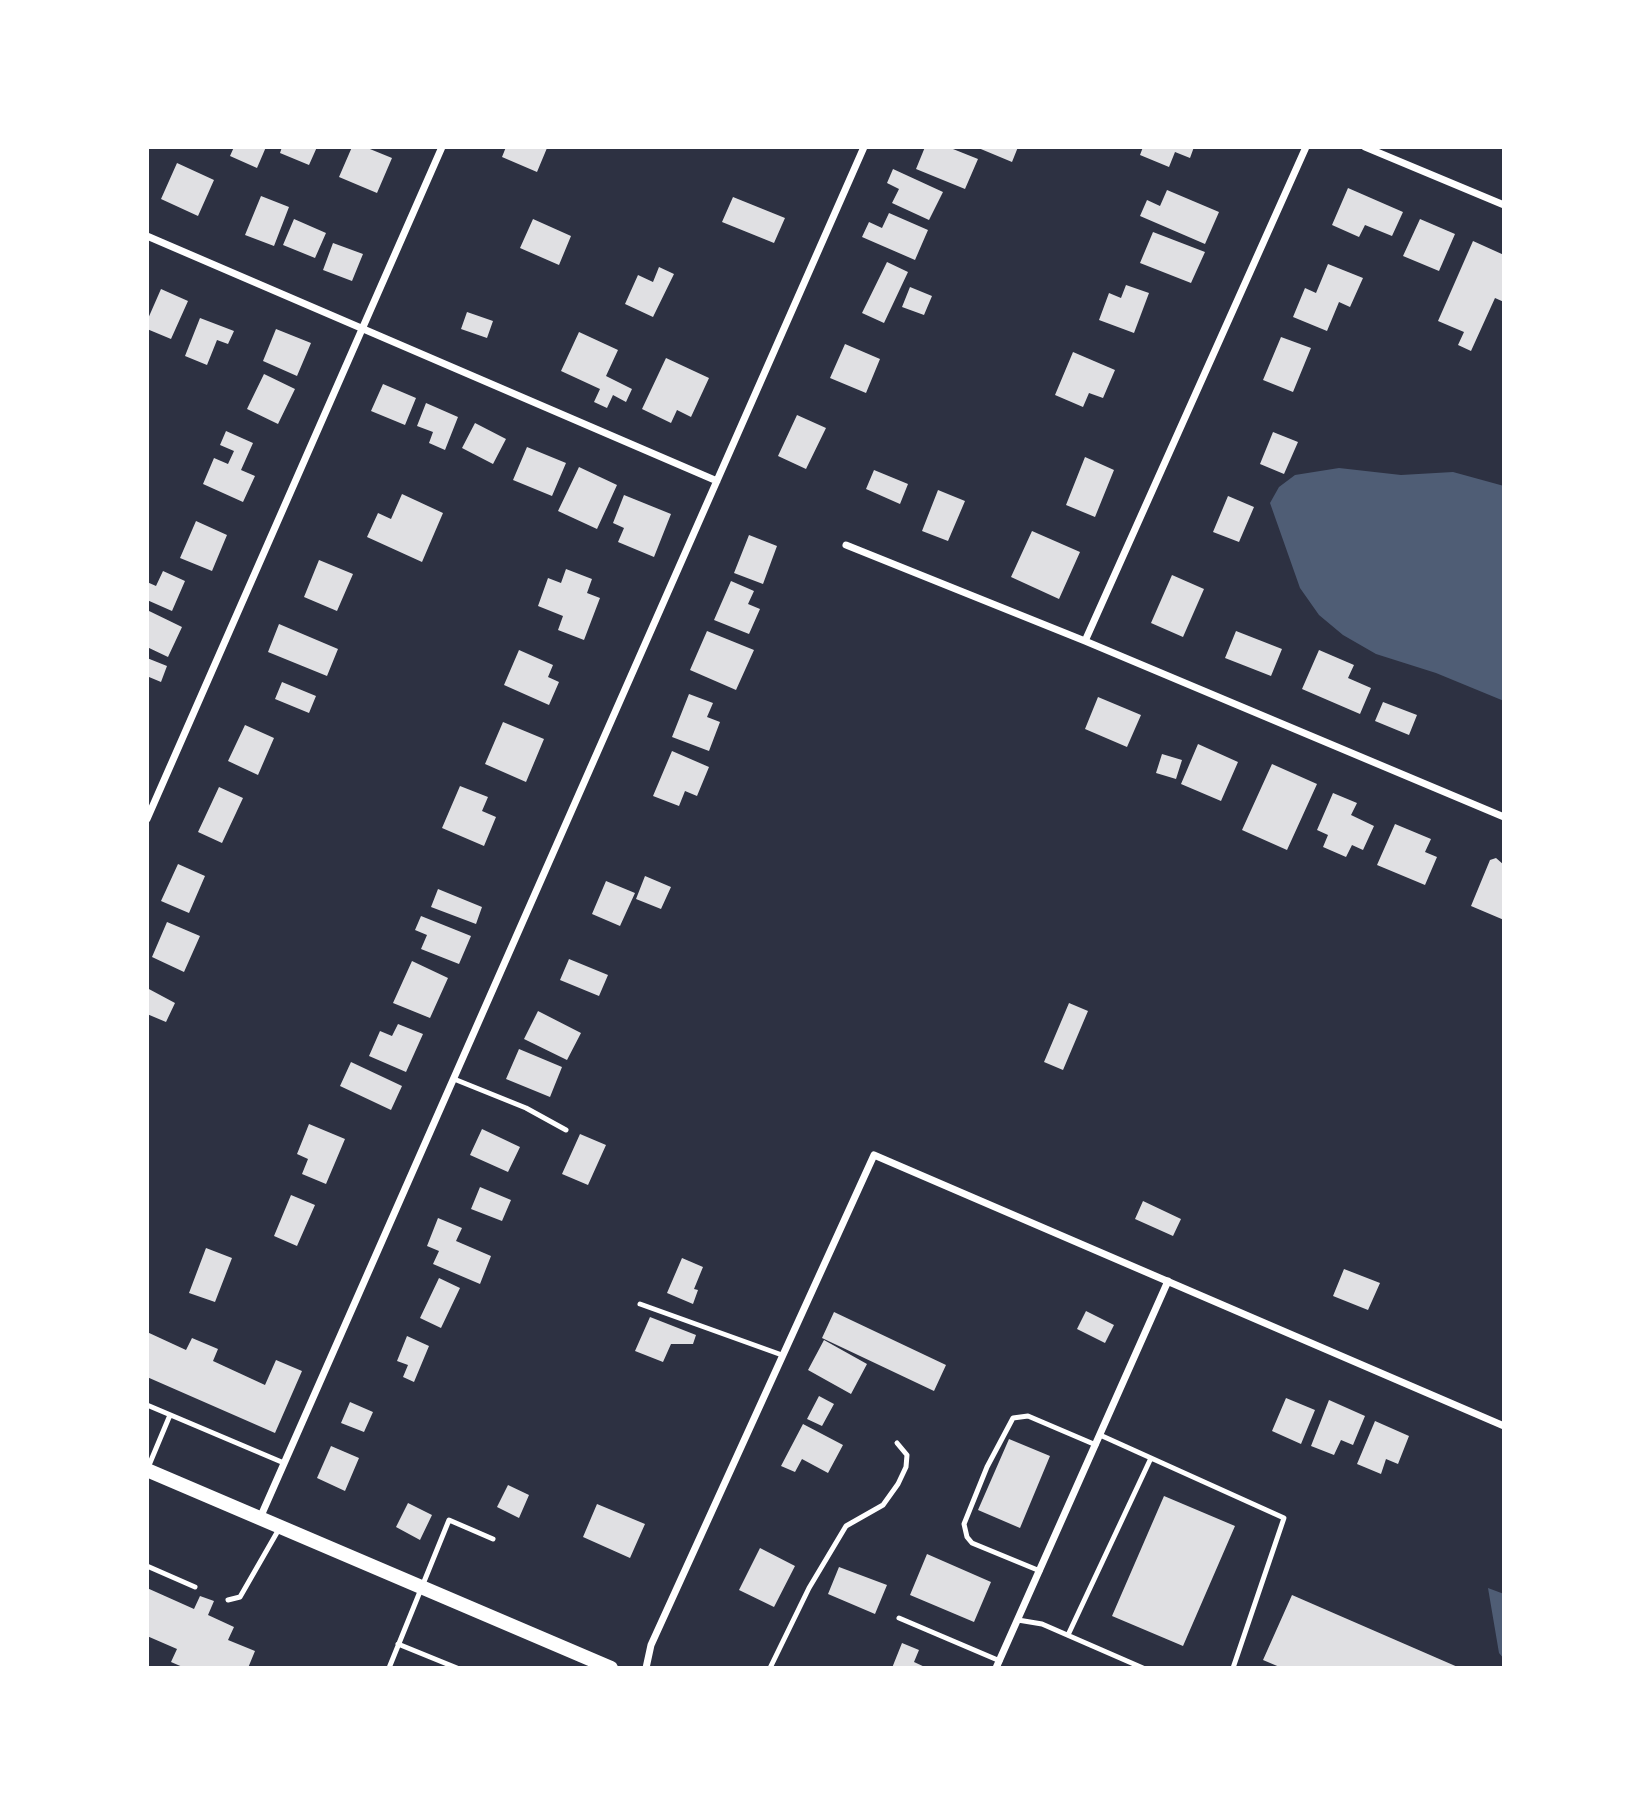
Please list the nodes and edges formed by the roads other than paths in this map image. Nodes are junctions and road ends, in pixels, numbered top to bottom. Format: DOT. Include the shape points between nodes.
graph roads {
  1 [pos="442,147"];
  2 [pos="864,147"];
  3 [pos="1306,147"];
  4 [pos="1365,147"];
  5 [pos="1504,205"];
  6 [pos="147,236"];
  7 [pos="363,327"];
  8 [pos="717,481"];
  9 [pos="846,545"];
  10 [pos="1085,641"];
  11 [pos="1504,817"];
  12 [pos="147,819"];
  13 [pos="454,1079"];
  14 [pos="566,1130"];
  15 [pos="1168,1281"];
  16 [pos="640,1304"];
  17 [pos="782,1355"];
  18 [pos="147,1405"];
  19 [pos="170,1415"];
  20 [pos="1504,1426"];
  21 [pos="1100,1435"];
  22 [pos="897,1443"];
  23 [pos="1096,1445"];
  24 [pos="1151,1458"];
  25 [pos="284,1463"];
  26 [pos="147,1470"];
  27 [pos="260,1518"];
  28 [pos="281,1527"];
  29 [pos="493,1539"];
  30 [pos="147,1566"];
  31 [pos="1040,1571"];
  32 [pos="195,1587"];
  33 [pos="420,1587"];
  34 [pos="228,1600"];
  35 [pos="899,1618"];
  36 [pos="1018,1620"];
  37 [pos="1068,1635"];
  38 [pos="398,1644"];
  39 [pos="998,1664"];
  40 [pos="389,1668"];
  41 [pos="457,1668"];
  42 [pos="611,1668"];
  43 [pos="646,1668"];
  44 [pos="770,1668"];
  45 [pos="1143,1668"];
  46 [pos="1233,1668"];
  1 -- 7 [label="street"];
  2 -- 8 [label="street"];
  3 -- 10 [label="street"];
  4 -- 5 [label="street"];
  6 -- 7 [label="street"];
  7 -- 8 [label="street"];
  7 -- 12 [label="street"];
  8 -- 13 [label="street"];
  9 -- 10 [label="street"];
  10 -- 11 [label="street"];
  13 -- 14 [label="lane"];
  13 -- 25 [label="street"];
  15 -- 17 [label="street" via="874,1154"];
  15 -- 20 [label="street"];
  15 -- 21 [label="street"];
  16 -- 17 [label="lane"];
  17 -- 43 [label="street" via="651,1645"];
  18 -- 19 [label="lane"];
  19 -- 25 [label="lane"];
  19 -- 26 [label="lane"];
  21 -- 23 [label="street"];
  21 -- 24 [label="lane"];
  22 -- 44 [label="lane" via="907,1455 898,1483 883,1505 846,1525"];
  23 -- 31 [label="street"];
  23 -- 31 [label="lane" via="1028,1416 1013,1418 987,1467 964,1524 967,1537"];
  24 -- 37 [label="lane"];
  24 -- 46 [label="lane" via="1284,1518"];
  25 -- 27 [label="street"];
  26 -- 27 [label="main road"];
  27 -- 28 [label="main road"];
  28 -- 33 [label="main road"];
  28 -- 34 [label="lane" via="240,1597"];
  29 -- 33 [label="lane" via="449,1520"];
  30 -- 32 [label="lane"];
  31 -- 36 [label="street"];
  33 -- 38 [label="lane"];
  33 -- 42 [label="main road"];
  35 -- 39 [label="lane"];
  36 -- 37 [label="lane"];
  36 -- 39 [label="street"];
  37 -- 45 [label="lane"];
  38 -- 40 [label="lane"];
  38 -- 41 [label="lane"];
}
